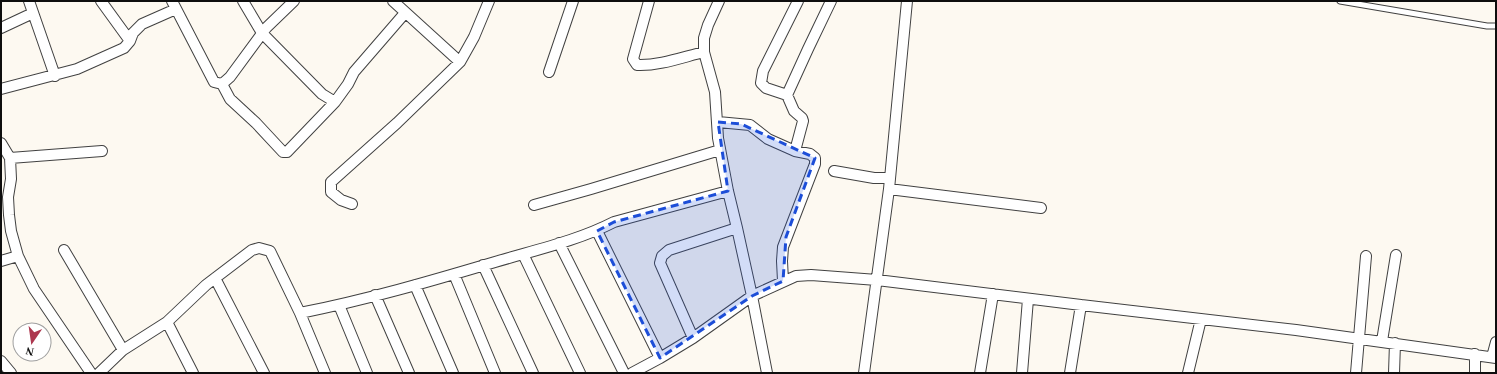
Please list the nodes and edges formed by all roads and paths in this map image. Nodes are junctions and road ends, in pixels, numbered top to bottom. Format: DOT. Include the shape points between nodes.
graph roads {
  1 [pos="29,1"];
  2 [pos="102,1"];
  3 [pos="243,1"];
  4 [pos="294,1"];
  5 [pos="393,1"];
  6 [pos="490,1"];
  7 [pos="573,1"];
  8 [pos="649,1"];
  9 [pos="719,1"];
  10 [pos="798,1"];
  11 [pos="832,1"];
  12 [pos="907,1"];
  13 [pos="1340,1"];
  14 [pos="174,5"];
  15 [pos="33,13"];
  16 [pos="405,13"];
  17 [pos="1496,26"];
  18 [pos="1,28"];
  19 [pos="262,33"];
  20 [pos="130,42"];
  21 [pos="704,52"];
  22 [pos="460,62"];
  23 [pos="549,72"];
  24 [pos="55,76"];
  25 [pos="222,84"];
  26 [pos="1,89"];
  27 [pos="788,95"];
  28 [pos="335,102"];
  29 [pos="718,122"];
  30 [pos="1,143"];
  31 [pos="720,150"];
  32 [pos="102,151"];
  33 [pos="795,151"];
  34 [pos="10,158"];
  35 [pos="834,172"];
  36 [pos="890,178"];
  37 [pos="889,189"];
  38 [pos="728,192"];
  39 [pos="352,204"];
  40 [pos="534,205"];
  41 [pos="1041,208"];
  42 [pos="737,228"];
  43 [pos="597,231"];
  44 [pos="559,243"];
  45 [pos="64,250"];
  46 [pos="523,254"];
  47 [pos="1396,255"];
  48 [pos="18,256"];
  49 [pos="1366,256"];
  50 [pos="1,261"];
  51 [pos="483,265"];
  52 [pos="454,274"];
  53 [pos="215,278"];
  54 [pos="878,280"];
  55 [pos="783,281"];
  56 [pos="415,285"];
  57 [pos="993,294"];
  58 [pos="375,295"];
  59 [pos="752,296"];
  60 [pos="1028,299"];
  61 [pos="339,305"];
  62 [pos="1081,305"];
  63 [pos="300,313"];
  64 [pos="1201,319"];
  65 [pos="167,322"];
  66 [pos="693,338"];
  67 [pos="1359,338"];
  68 [pos="1382,341"];
  69 [pos="1496,342"];
  70 [pos="1395,343"];
  71 [pos="124,350"];
  72 [pos="1475,354"];
  73 [pos="1494,357"];
  74 [pos="660,358"];
  75 [pos="1,361"];
  76 [pos="11,373"];
  77 [pos="91,373"];
  78 [pos="99,373"];
  79 [pos="193,373"];
  80 [pos="264,373"];
  81 [pos="325,373"];
  82 [pos="367,373"];
  83 [pos="409,373"];
  84 [pos="452,373"];
  85 [pos="494,373"];
  86 [pos="533,373"];
  87 [pos="580,373"];
  88 [pos="624,373"];
  89 [pos="632,373"];
  90 [pos="767,373"];
  91 [pos="864,373"];
  92 [pos="980,373"];
  93 [pos="1022,373"];
  94 [pos="1070,373"];
  95 [pos="1188,373"];
  96 [pos="1356,373"];
  97 [pos="1394,373"];
  98 [pos="1475,373"];
  1 -- 15 [label="street"];
  2 -- 20 [label="street"];
  3 -- 19 [label="street"];
  4 -- 19 [label="street"];
  5 -- 16 [label="street"];
  6 -- 22 [label="street"];
  7 -- 23 [label="street"];
  8 -- 21 [label="street" via="633,59 637,65"];
  9 -- 21 [label="street" via="704,38"];
  10 -- 27 [label="street" via="761,77 761,83 766,88"];
  11 -- 27 [label="street"];
  12 -- 36 [label="street"];
  13 -- 17 [label="lane"];
  14 -- 20 [label="street" via="142,24 133,33"];
  14 -- 25 [label="street" via="214,82"];
  15 -- 18 [label="street"];
  15 -- 24 [label="street"];
  16 -- 22 [label="street"];
  16 -- 28 [label="street" via="354,72"];
  19 -- 25 [label="street"];
  19 -- 28 [label="street" via="322,94"];
  20 -- 24 [label="street" via="124,48"];
  21 -- 29 [label="street" via="715,92"];
  22 -- 39 [label="street" via="331,182 331,192 340,200"];
  24 -- 26 [label="street"];
  25 -- 28 [label="street" via="230,99 283,152 287,152"];
  27 -- 33 [label="street" via="794,111 803,122"];
  29 -- 31 [label="street"];
  29 -- 33 [label="street" via="750,125 768,139"];
  30 -- 34 [label="street"];
  31 -- 38 [label="street"];
  31 -- 40 [label="street"];
  32 -- 34 [label="street"];
  33 -- 55 [label="street" via="810,154 815,158 815,164 783,247"];
  34 -- 48 [label="street" via="9,215"];
  35 -- 36 [label="street"];
  36 -- 37 [label="street"];
  37 -- 41 [label="street"];
  37 -- 54 [label="street"];
  38 -- 42 [label="street"];
  38 -- 43 [label="street" via="614,222"];
  42 -- 59 [label="street"];
  42 -- 66 [label="street" via="669,250 662,256 660,263"];
  43 -- 44 [label="street"];
  43 -- 74 [label="street"];
  44 -- 46 [label="street"];
  44 -- 88 [label="street"];
  45 -- 71 [label="street"];
  46 -- 51 [label="street"];
  46 -- 87 [label="street"];
  47 -- 68 [label="street"];
  48 -- 50 [label="street"];
  48 -- 77 [label="street" via="34,289"];
  49 -- 67 [label="street"];
  51 -- 52 [label="street"];
  51 -- 86 [label="street"];
  52 -- 56 [label="street"];
  52 -- 85 [label="street"];
  53 -- 63 [label="street" via="252,250 264,249 270,252 274,259"];
  53 -- 65 [label="street"];
  53 -- 80 [label="street"];
  54 -- 55 [label="street" via="811,275 796,276"];
  54 -- 57 [label="street"];
  54 -- 91 [label="street"];
  55 -- 59 [label="street"];
  56 -- 58 [label="street"];
  56 -- 84 [label="street"];
  57 -- 60 [label="street"];
  57 -- 92 [label="street"];
  58 -- 61 [label="street"];
  58 -- 83 [label="street"];
  59 -- 66 [label="street"];
  59 -- 90 [label="street"];
  60 -- 62 [label="street"];
  60 -- 93 [label="street"];
  61 -- 63 [label="street"];
  61 -- 82 [label="street"];
  62 -- 64 [label="street"];
  62 -- 94 [label="street"];
  63 -- 81 [label="street"];
  64 -- 67 [label="street"];
  64 -- 95 [label="street"];
  65 -- 71 [label="street"];
  65 -- 79 [label="street"];
  66 -- 74 [label="street"];
  67 -- 68 [label="street"];
  67 -- 96 [label="street"];
  68 -- 70 [label="street"];
  69 -- 73 [label="street"];
  70 -- 72 [label="street"];
  70 -- 97 [label="street"];
  71 -- 78 [label="street"];
  72 -- 73 [label="street"];
  72 -- 98 [label="street"];
  74 -- 89 [label="street"];
  75 -- 76 [label="street"];
}
